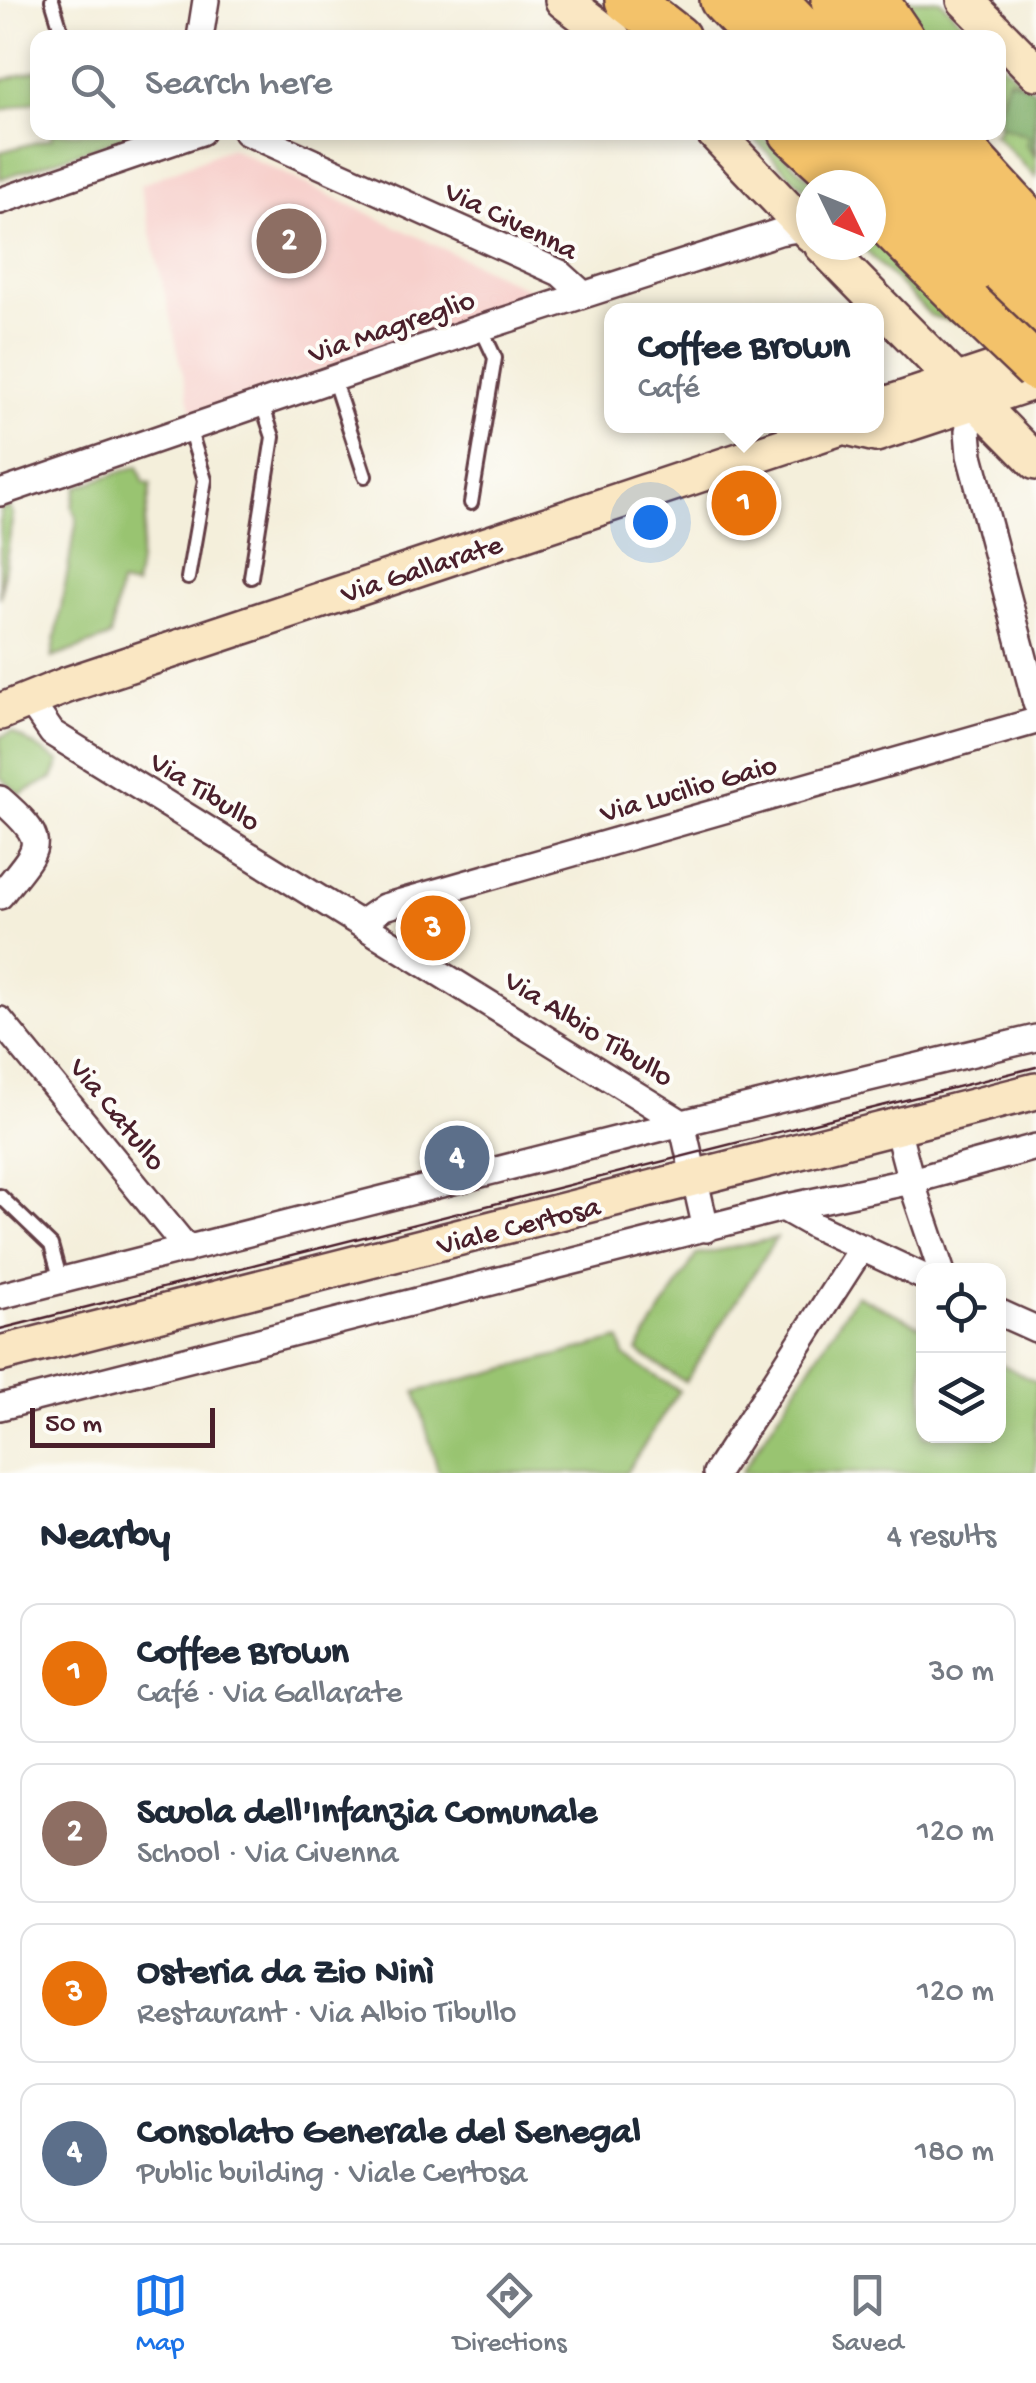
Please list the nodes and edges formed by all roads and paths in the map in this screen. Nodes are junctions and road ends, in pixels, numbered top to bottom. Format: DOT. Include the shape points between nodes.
graph roads {
  1 [pos="52,0"];
  2 [pos="206,0"];
  3 [pos="563,0"];
  4 [pos="628,0"];
  5 [pos="723,0"];
  6 [pos="774,0"];
  7 [pos="834,0"];
  8 [pos="876,0"];
  9 [pos="966,0"];
  10 [pos="61,30"];
  11 [pos="201,30"];
  12 [pos="602,30"];
  13 [pos="667,30"];
  14 [pos="751,30"];
  15 [pos="802,30"];
  16 [pos="858,30"];
  17 [pos="896,30"];
  18 [pos="995,30"];
  19 [pos="1006,41"];
  20 [pos="1036,72"];
  21 [pos="264,140"];
  22 [pos="722,140"];
  23 [pos="801,140"];
  24 [pos="859,140"];
  25 [pos="907,140"];
  26 [pos="950,140"];
  27 [pos="980,140"];
  28 [pos="150,141"];
  29 [pos="834,170"];
  30 [pos="0,201"];
  31 [pos="1036,208"];
  32 [pos="886,213"];
  33 [pos="796,218"];
  34 [pos="796,234"];
  35 [pos="837,260"];
  36 [pos="1011,269"];
  37 [pos="583,294"];
  38 [pos="879,303"];
  39 [pos="884,308"];
  40 [pos="1036,326"];
  41 [pos="481,328"];
  42 [pos="1036,355"];
  43 [pos="1036,368"];
  44 [pos="333,378"];
  45 [pos="1036,381"];
  46 [pos="966,391"];
  47 [pos="262,404"];
  48 [pos="884,406"];
  49 [pos="189,428"];
  50 [pos="884,430"];
  51 [pos="822,433"];
  52 [pos="1036,462"];
  53 [pos="365,476"];
  54 [pos="0,493"];
  55 [pos="472,503"];
  56 [pos="251,576"];
  57 [pos="188,578"];
  58 [pos="1036,703"];
  59 [pos="15,706"];
  60 [pos="1036,721"];
  61 [pos="0,799"];
  62 [pos="0,896"];
  63 [pos="361,923"];
  64 [pos="0,1020"];
  65 [pos="1036,1038"];
  66 [pos="1036,1091"];
  67 [pos="682,1123"];
  68 [pos="897,1128"];
  69 [pos="1036,1147"];
  70 [pos="694,1179"];
  71 [pos="911,1181"];
  72 [pos="0,1196"];
  73 [pos="783,1208"];
  74 [pos="706,1228"];
  75 [pos="862,1247"];
  76 [pos="186,1250"];
  77 [pos="939,1263"];
  78 [pos="916,1273"];
  79 [pos="61,1281"];
  80 [pos="0,1296"];
  81 [pos="1006,1316"];
  82 [pos="1036,1329"];
  83 [pos="0,1354"];
  84 [pos="0,1407"];
  85 [pos="716,1473"];
  1 -- 10 [label="lane"];
  2 -- 11 [label="street"];
  3 -- 12 [label="main road"];
  4 -- 13 [label="highway"];
  5 -- 14 [label="highway"];
  6 -- 15 [label="highway"];
  7 -- 16 [label="highway"];
  8 -- 17 [label="highway"];
  9 -- 18 [label="main road"];
  19 -- 20 [label="main road"];
  21 -- 37 [label="street, Via Civenna" via="560,273"];
  22 -- 33 [label="main road"];
  23 -- 29 [label="highway"];
  24 -- 36 [label="highway"];
  25 -- 36 [label="highway"];
  26 -- 36 [label="highway"];
  27 -- 31 [label="highway"];
  28 -- 30 [label="street"];
  32 -- 36 [label="highway"];
  34 -- 37 [label="street, Via Magreglio" via="779,232"];
  35 -- 38 [label="main road"];
  36 -- 40 [label="highway"];
  36 -- 43 [label="highway, bridge"];
  37 -- 41 [label="street, Via Magreglio"];
  39 -- 46 [label="main road"];
  41 -- 44 [label="street, Via Magreglio"];
  41 -- 55 [label="lane" via="494,358"];
  42 -- 46 [label="main road, Via Gallarate"];
  44 -- 47 [label="street, Via Magreglio"];
  44 -- 53 [label="lane"];
  45 -- 46 [label="main road, Via Gallarate"];
  46 -- 48 [label="main road, Via Gallarate"];
  46 -- 50 [label="main road, Via Gallarate"];
  46 -- 52 [label="main road"];
  46 -- 58 [label="street" via="970,455"];
  47 -- 49 [label="street, Via Magreglio"];
  47 -- 56 [label="lane" via="273,437"];
  49 -- 54 [label="street, Via Magreglio"];
  49 -- 57 [label="lane" via="205,480"];
  51 -- 59 [label="main road, Via Gallarate"];
  59 -- 63 [label="street, Via Tibullo"];
  60 -- 63 [label="street, Via Lucilio Gaio" via="384,907"];
  61 -- 62 [label="street" via="28,823 36,843"];
  63 -- 67 [label="street, Via Albio Tibullo"];
  64 -- 76 [label="street, Via Catullo"];
  65 -- 67 [label="street, Viale Certosa"];
  66 -- 68 [label="main road, Viale Certosa"];
  67 -- 70 [label="street"];
  67 -- 76 [label="street, Viale Certosa"];
  68 -- 70 [label="main road, Viale Certosa"];
  68 -- 71 [label="street"];
  69 -- 71 [label="street, Viale Certosa"];
  70 -- 74 [label="street"];
  70 -- 83 [label="main road, Viale Certosa"];
  71 -- 73 [label="street, Viale Certosa"];
  71 -- 77 [label="street"];
  72 -- 79 [label="lane" via="51,1245"];
  73 -- 74 [label="street, Viale Certosa"];
  73 -- 75 [label="street"];
  74 -- 84 [label="street, Viale Certosa"];
  75 -- 78 [label="street"];
  75 -- 85 [label="street"];
  76 -- 79 [label="street, Viale Certosa"];
  79 -- 80 [label="street, Viale Certosa"];
  81 -- 82 [label="street"];
}
